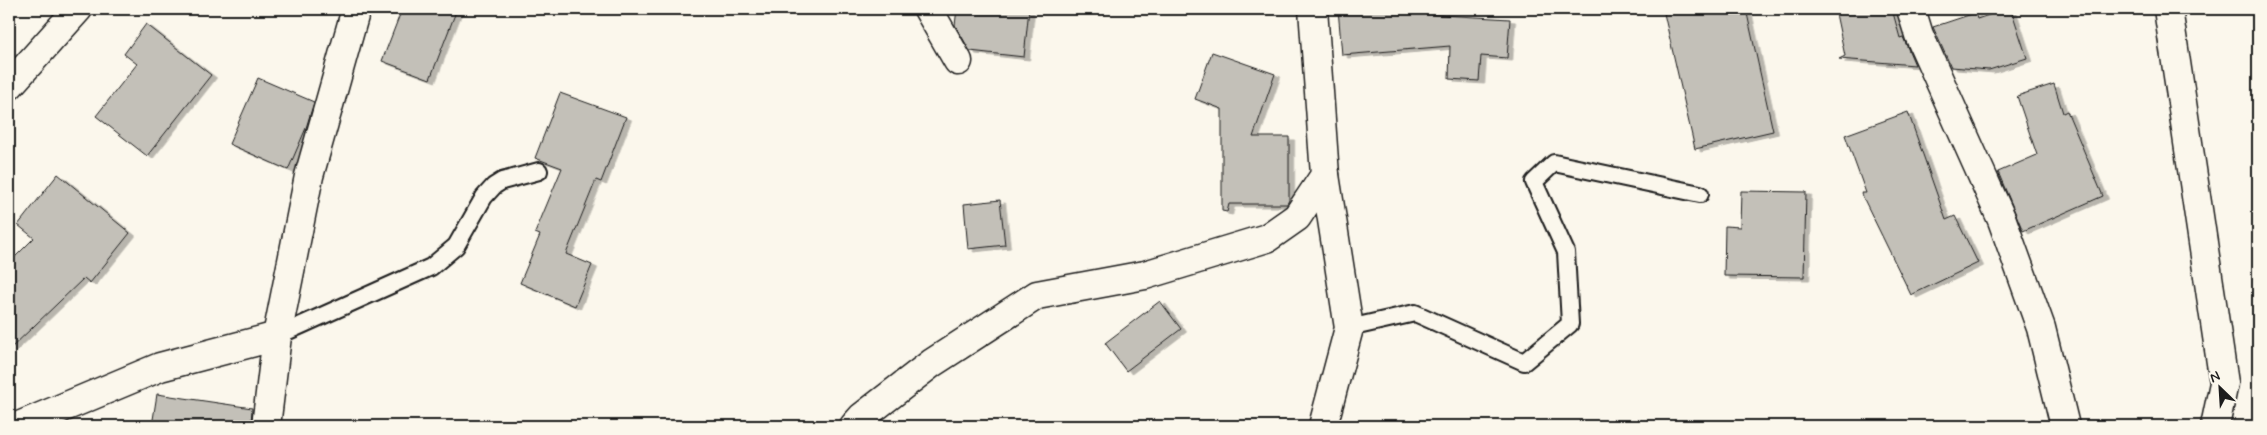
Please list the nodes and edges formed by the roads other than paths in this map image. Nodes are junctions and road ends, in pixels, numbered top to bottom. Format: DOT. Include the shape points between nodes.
graph roads {
  1 [pos="78,9"];
  2 [pos="356,9"];
  3 [pos="928,9"];
  4 [pos="1313,9"];
  5 [pos="1911,9"];
  6 [pos="2168,9"];
  7 [pos="958,61"];
  8 [pos="11,79"];
  9 [pos="539,171"];
  10 [pos="1325,175"];
  11 [pos="1700,194"];
  12 [pos="1349,328"];
  13 [pos="277,336"];
  14 [pos="19,426"];
  15 [pos="266,426"];
  16 [pos="854,426"];
  17 [pos="1323,426"];
  18 [pos="2065,426"];
  19 [pos="2215,426"];
  1 -- 8 [label="street"];
  2 -- 13 [label="street" via="309,176"];
  3 -- 7 [label="street"];
  4 -- 10 [label="street"];
  5 -- 18 [label="street" via="1919,35 2002,220 2041,328"];
  6 -- 19 [label="street" via="2224,383"];
  9 -- 13 [label="lane" via="502,180 494,186 484,197 456,246 431,267"];
  10 -- 12 [label="street"];
  10 -- 16 [label="street" via="1297,218 1267,238 1145,275 1038,296 932,362"];
  11 -- 12 [label="lane" via="1554,163 1534,182 1566,252 1570,324 1524,362 1415,313"];
  12 -- 17 [label="street"];
  13 -- 14 [label="street" via="160,367"];
  13 -- 15 [label="street"];
}
